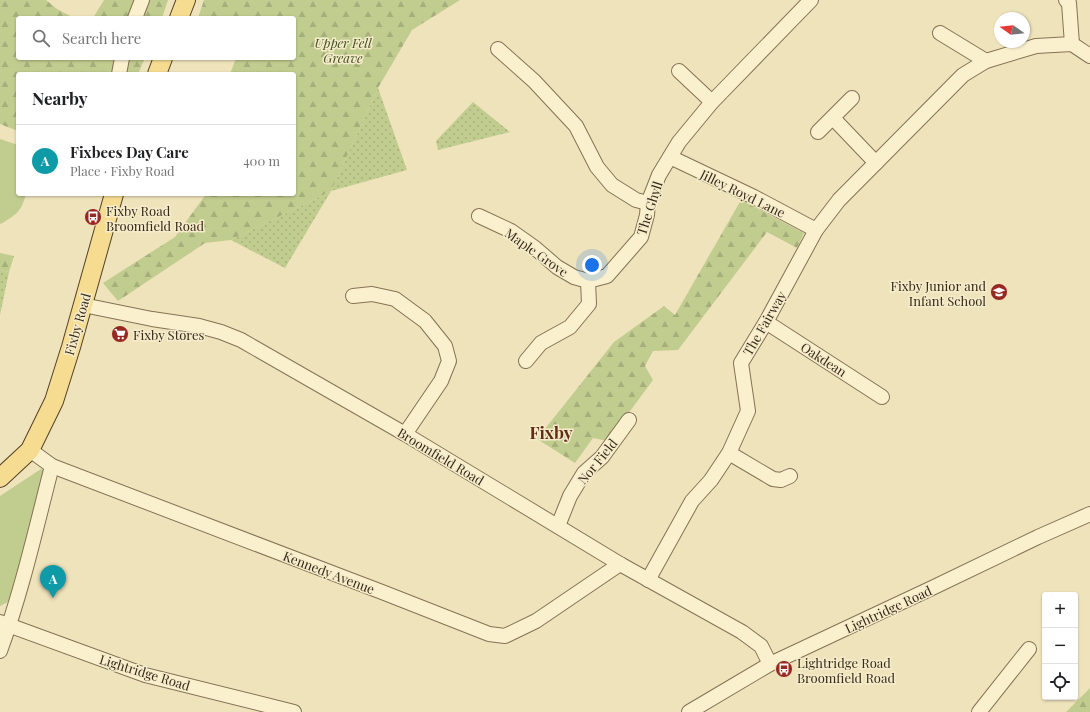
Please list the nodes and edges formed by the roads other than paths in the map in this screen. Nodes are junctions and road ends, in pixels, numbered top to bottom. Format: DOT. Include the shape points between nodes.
graph roads {
  1 [pos="142,0"];
  2 [pos="186,0"];
  3 [pos="811,0"];
  4 [pos="1066,0"];
  5 [pos="136,16"];
  6 [pos="180,16"];
  7 [pos="940,33"];
  8 [pos="1072,44"];
  9 [pos="498,49"];
  10 [pos="1090,56"];
  11 [pos="122,60"];
  12 [pos="162,60"];
  13 [pos="986,61"];
  14 [pos="119,72"];
  15 [pos="158,72"];
  16 [pos="679,72"];
  17 [pos="852,98"];
  18 [pos="712,102"];
  19 [pos="833,118"];
  20 [pos="818,132"];
  21 [pos="670,157"];
  22 [pos="876,163"];
  23 [pos="113,196"];
  24 [pos="648,202"];
  25 [pos="479,216"];
  26 [pos="816,230"];
  27 [pos="588,281"];
  28 [pos="353,296"];
  29 [pos="83,305"];
  30 [pos="766,322"];
  31 [pos="526,361"];
  32 [pos="882,397"];
  33 [pos="629,420"];
  34 [pos="405,434"];
  35 [pos="30,450"];
  36 [pos="728,453"];
  37 [pos="52,466"];
  38 [pos="790,476"];
  39 [pos="0,478"];
  40 [pos="1090,514"];
  41 [pos="558,526"];
  42 [pos="620,564"];
  43 [pos="648,580"];
  44 [pos="4,624"];
  45 [pos="1029,649"];
  46 [pos="0,651"];
  47 [pos="770,664"];
  48 [pos="294,712"];
  49 [pos="689,712"];
  50 [pos="979,712"];
  1 -- 5 [label="street"];
  2 -- 6 [label="main road"];
  3 -- 18 [label="street, The Ghyll"];
  4 -- 8 [label="street" via="1069,3"];
  7 -- 13 [label="street"];
  8 -- 10 [label="street"];
  8 -- 13 [label="street, The Fairway" via="1036,46"];
  9 -- 24 [label="street" via="534,80 576,126 597,167 612,185 636,200"];
  11 -- 14 [label="street"];
  12 -- 15 [label="main road"];
  13 -- 22 [label="street, The Fairway" via="963,75"];
  16 -- 18 [label="street"];
  17 -- 19 [label="street"];
  18 -- 21 [label="street, The Ghyll"];
  19 -- 20 [label="street"];
  19 -- 22 [label="street"];
  21 -- 24 [label="street, The Ghyll"];
  21 -- 26 [label="street, Jilley Royd Lane"];
  22 -- 26 [label="street, The Fairway" via="840,200"];
  23 -- 29 [label="main road, Fixby Road"];
  24 -- 27 [label="street, The Ghyll" via="642,237 607,276"];
  25 -- 27 [label="street, Maple Grove" via="511,231 557,267 574,277"];
  26 -- 30 [label="street, The Fairway"];
  27 -- 31 [label="street" via="589,304 570,327 541,343"];
  28 -- 34 [label="street" via="372,294 395,299 425,321 445,346 449,360 441,381"];
  29 -- 34 [label="street, Broomfield Road" via="198,326 241,340"];
  29 -- 35 [label="main road, Fixby Road" via="54,400"];
  30 -- 32 [label="street, Oakdean"];
  30 -- 36 [label="street, The Fairway" via="741,363 748,412"];
  33 -- 41 [label="street, Nor Field" via="602,457 584,473 570,496"];
  34 -- 41 [label="street, Broomfield Road"];
  35 -- 37 [label="street, Kennedy Avenue"];
  35 -- 39 [label="main road"];
  36 -- 38 [label="street" via="773,479 781,480"];
  36 -- 43 [label="street, The Fairway" via="711,480 692,501"];
  37 -- 42 [label="street, Kennedy Avenue" via="497,636 505,636 536,621"];
  37 -- 44 [label="street"];
  40 -- 47 [label="street, Lightridge Road"];
  41 -- 42 [label="street, Broomfield Road"];
  42 -- 43 [label="street, Broomfield Road"];
  43 -- 47 [label="street, Broomfield Road" via="742,632 761,646"];
  44 -- 46 [label="street"];
  44 -- 48 [label="street, Lightridge Road" via="145,675"];
  45 -- 50 [label="street"];
  47 -- 49 [label="street, Lightridge Road"];
}
